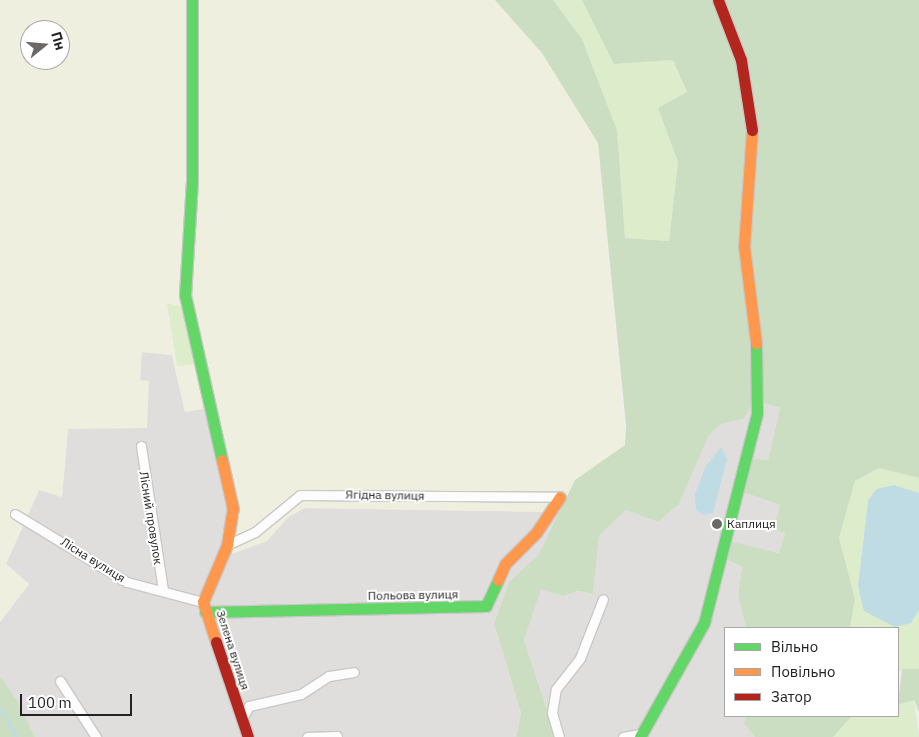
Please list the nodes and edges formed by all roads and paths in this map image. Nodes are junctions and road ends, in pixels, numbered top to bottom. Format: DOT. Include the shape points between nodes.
graph roads {
  1 [pos="192,0"];
  2 [pos="718,0"];
  3 [pos="141,446"];
  4 [pos="560,497"];
  5 [pos="15,514"];
  6 [pos="227,545"];
  7 [pos="163,590"];
  8 [pos="603,599"];
  9 [pos="204,607"];
  10 [pos="354,672"];
  11 [pos="60,681"];
  12 [pos="242,718"];
  13 [pos="640,735"];
  14 [pos="338,736"];
  15 [pos="96,737"];
  16 [pos="248,737"];
  17 [pos="307,737"];
  18 [pos="559,737"];
  19 [pos="623,737"];
  1 -- 6 [label="street, Зелена вулиця" via="192,181 185,295 233,508"];
  2 -- 13 [label="street" via="741,60 751,106 753,149 744,246 759,371 757,413 704,623"];
  3 -- 7 [label="street, Лісний провулок"];
  4 -- 6 [label="street, Ягідна вулиця" via="300,495 255,532"];
  4 -- 9 [label="street, Польова вулиця" via="536,533 505,564 486,606"];
  5 -- 7 [label="street, Лісна вулиця" via="127,582"];
  6 -- 9 [label="street, Зелена вулиця"];
  7 -- 9 [label="street, Лісна вулиця"];
  8 -- 18 [label="street" via="580,658 556,689 552,713"];
  9 -- 12 [label="street, Зелена вулиця"];
  10 -- 12 [label="street" via="329,676 301,694 249,706"];
  11 -- 15 [label="street"];
  12 -- 16 [label="street, Зелена вулиця"];
  13 -- 19 [label="street"];
  14 -- 17 [label="street"];
}
